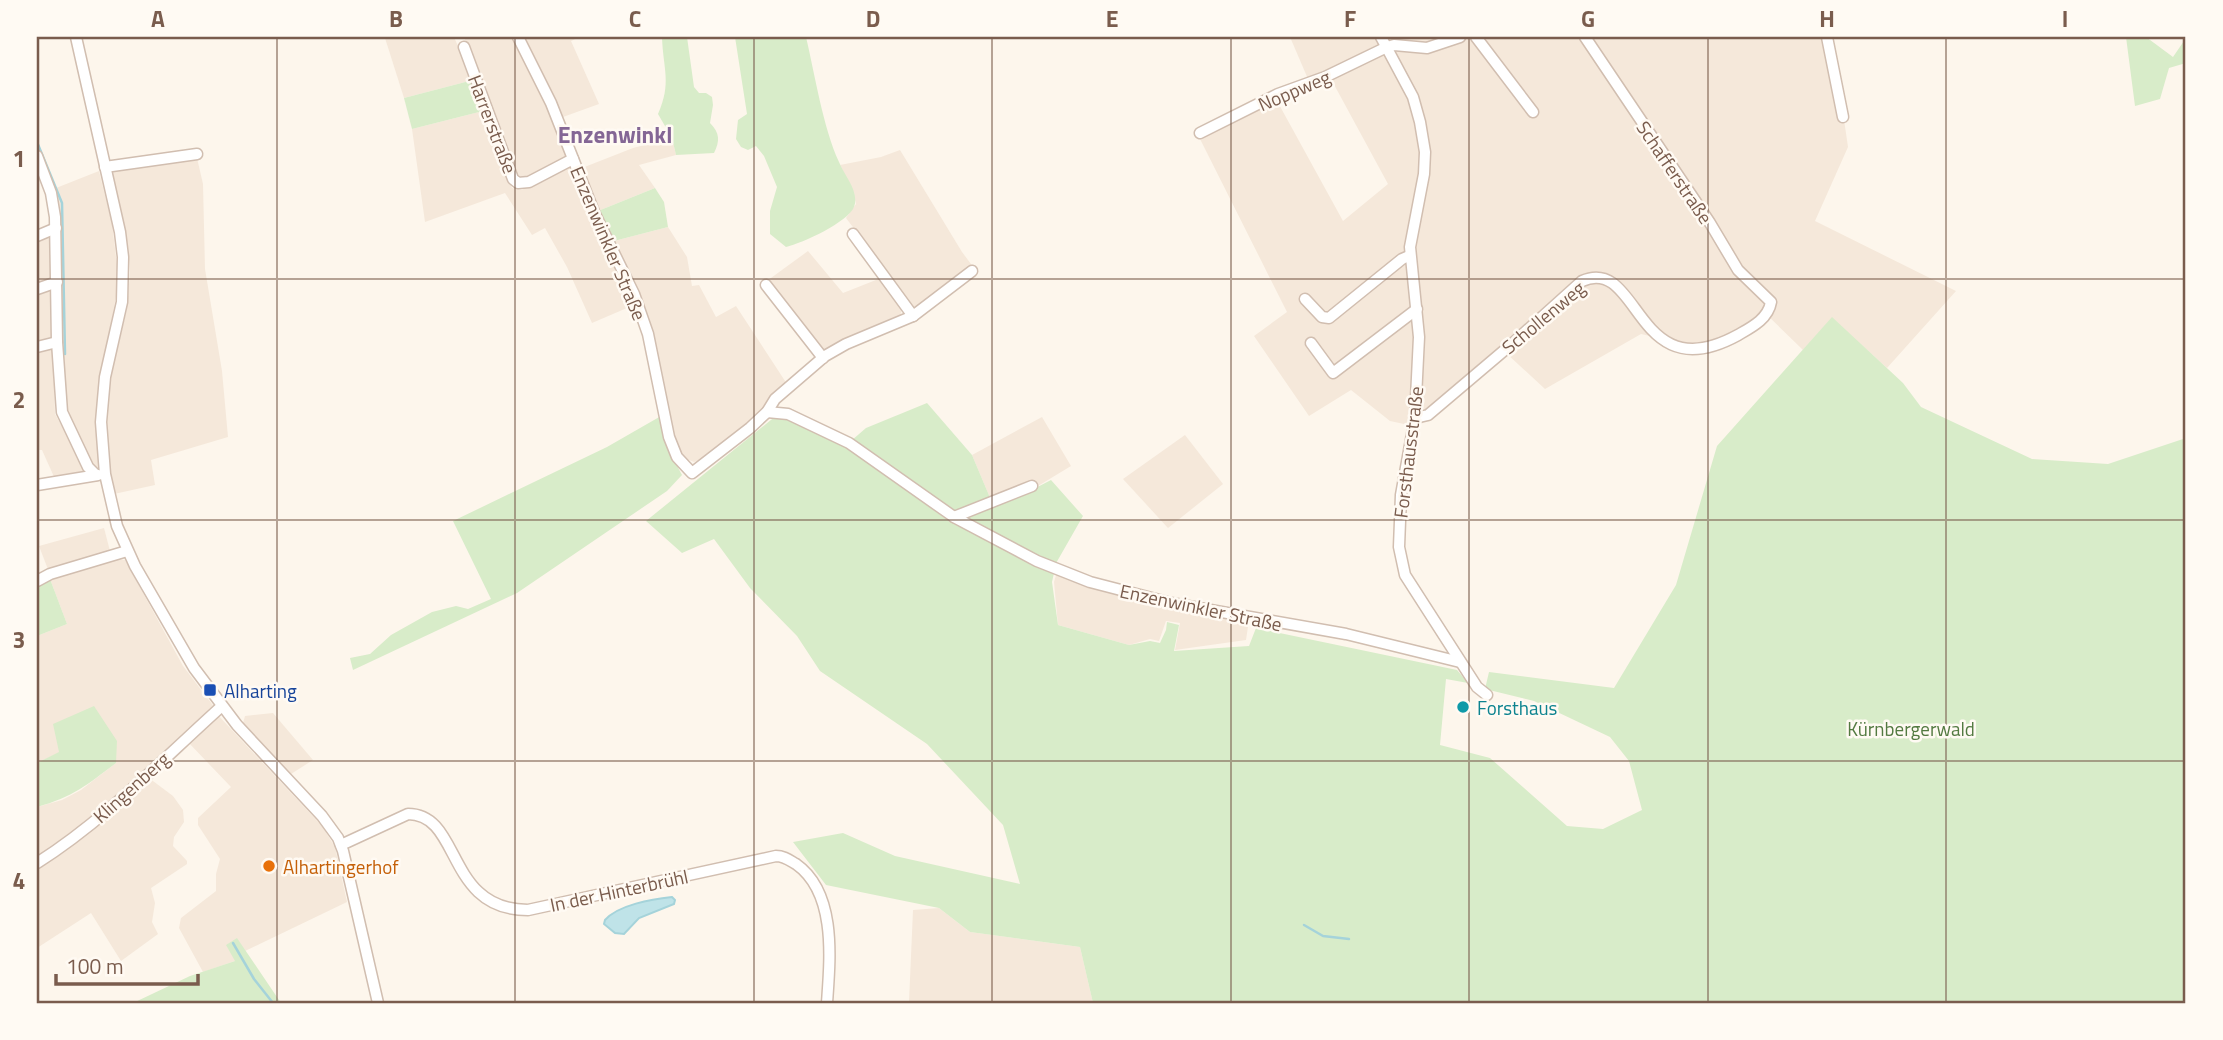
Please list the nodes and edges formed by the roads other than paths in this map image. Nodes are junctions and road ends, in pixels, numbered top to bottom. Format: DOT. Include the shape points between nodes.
graph roads {
  1 [pos="76,37"];
  2 [pos="518,37"];
  3 [pos="1381,37"];
  4 [pos="1460,37"];
  5 [pos="1476,37"];
  6 [pos="1585,37"];
  7 [pos="1827,37"];
  8 [pos="464,47"];
  9 [pos="1387,47"];
  10 [pos="1533,112"];
  11 [pos="1843,117"];
  12 [pos="1200,133"];
  13 [pos="197,154"];
  14 [pos="37,156"];
  15 [pos="573,159"];
  16 [pos="105,167"];
  17 [pos="56,228"];
  18 [pos="853,234"];
  19 [pos="37,236"];
  20 [pos="1409,256"];
  21 [pos="972,271"];
  22 [pos="57,282"];
  23 [pos="766,285"];
  24 [pos="37,289"];
  25 [pos="1305,299"];
  26 [pos="1771,303"];
  27 [pos="1418,309"];
  28 [pos="913,316"];
  29 [pos="57,342"];
  30 [pos="1311,343"];
  31 [pos="37,347"];
  32 [pos="823,358"];
  33 [pos="767,412"];
  34 [pos="1415,418"];
  35 [pos="101,474"];
  36 [pos="37,485"];
  37 [pos="1032,486"];
  38 [pos="954,517"];
  39 [pos="127,551"];
  40 [pos="37,581"];
  41 [pos="1460,662"];
  42 [pos="1487,695"];
  43 [pos="222,706"];
  44 [pos="341,845"];
  45 [pos="37,863"];
  46 [pos="378,1003"];
  47 [pos="827,1003"];
  1 -- 16 [label="street"];
  2 -- 15 [label="street, Enzenwinkler Straße"];
  3 -- 9 [label="street, Forsthausstraße"];
  4 -- 9 [label="street" via="1435,47"];
  5 -- 10 [label="street"];
  6 -- 26 [label="street, Schafferstraße" via="1738,270"];
  7 -- 11 [label="street"];
  8 -- 15 [label="street, Harrerstraße" via="513,179 529,182"];
  9 -- 12 [label="street, Noppweg"];
  9 -- 20 [label="street, Forsthausstraße" via="1413,97 1424,152"];
  13 -- 16 [label="street"];
  14 -- 17 [label="street" via="51,193"];
  15 -- 33 [label="street, Enzenwinkler Straße" via="648,334 677,457 692,473"];
  16 -- 35 [label="street" via="124,271 102,406"];
  17 -- 19 [label="street"];
  17 -- 22 [label="street"];
  18 -- 28 [label="street"];
  20 -- 25 [label="street" via="1329,318 1322,317"];
  20 -- 27 [label="street, Forsthausstraße"];
  21 -- 28 [label="street"];
  22 -- 24 [label="street"];
  22 -- 29 [label="street"];
  23 -- 32 [label="street"];
  26 -- 34 [label="street, Schollenweg" via="1767,314 1739,334 1709,347 1687,350 1650,329 1615,284 1605,278 1589,278 1428,415"];
  27 -- 30 [label="street" via="1334,373"];
  27 -- 34 [label="street, Forsthausstraße"];
  28 -- 32 [label="street"];
  29 -- 31 [label="street"];
  29 -- 35 [label="street" via="63,419 88,467"];
  32 -- 33 [label="street" via="775,399"];
  33 -- 38 [label="street, Enzenwinkler Straße" via="788,414 849,443"];
  34 -- 41 [label="street, Forsthausstraße" via="1401,495 1399,547 1405,575"];
  35 -- 36 [label="street"];
  35 -- 39 [label="street"];
  37 -- 38 [label="street"];
  38 -- 41 [label="street, Enzenwinkler Straße" via="1037,561 1130,594 1346,634"];
  39 -- 40 [label="street"];
  39 -- 43 [label="street" via="194,668"];
  41 -- 42 [label="street, Forsthausstraße"];
  43 -- 44 [label="street" via="322,816"];
  43 -- 45 [label="street, Klingenberg" via="102,814"];
  44 -- 46 [label="street"];
  44 -- 47 [label="street, In der Hinterbrühl" via="408,814 427,818 441,832 469,883 485,899 512,910 782,856 803,870 819,891 829,937"];
}
